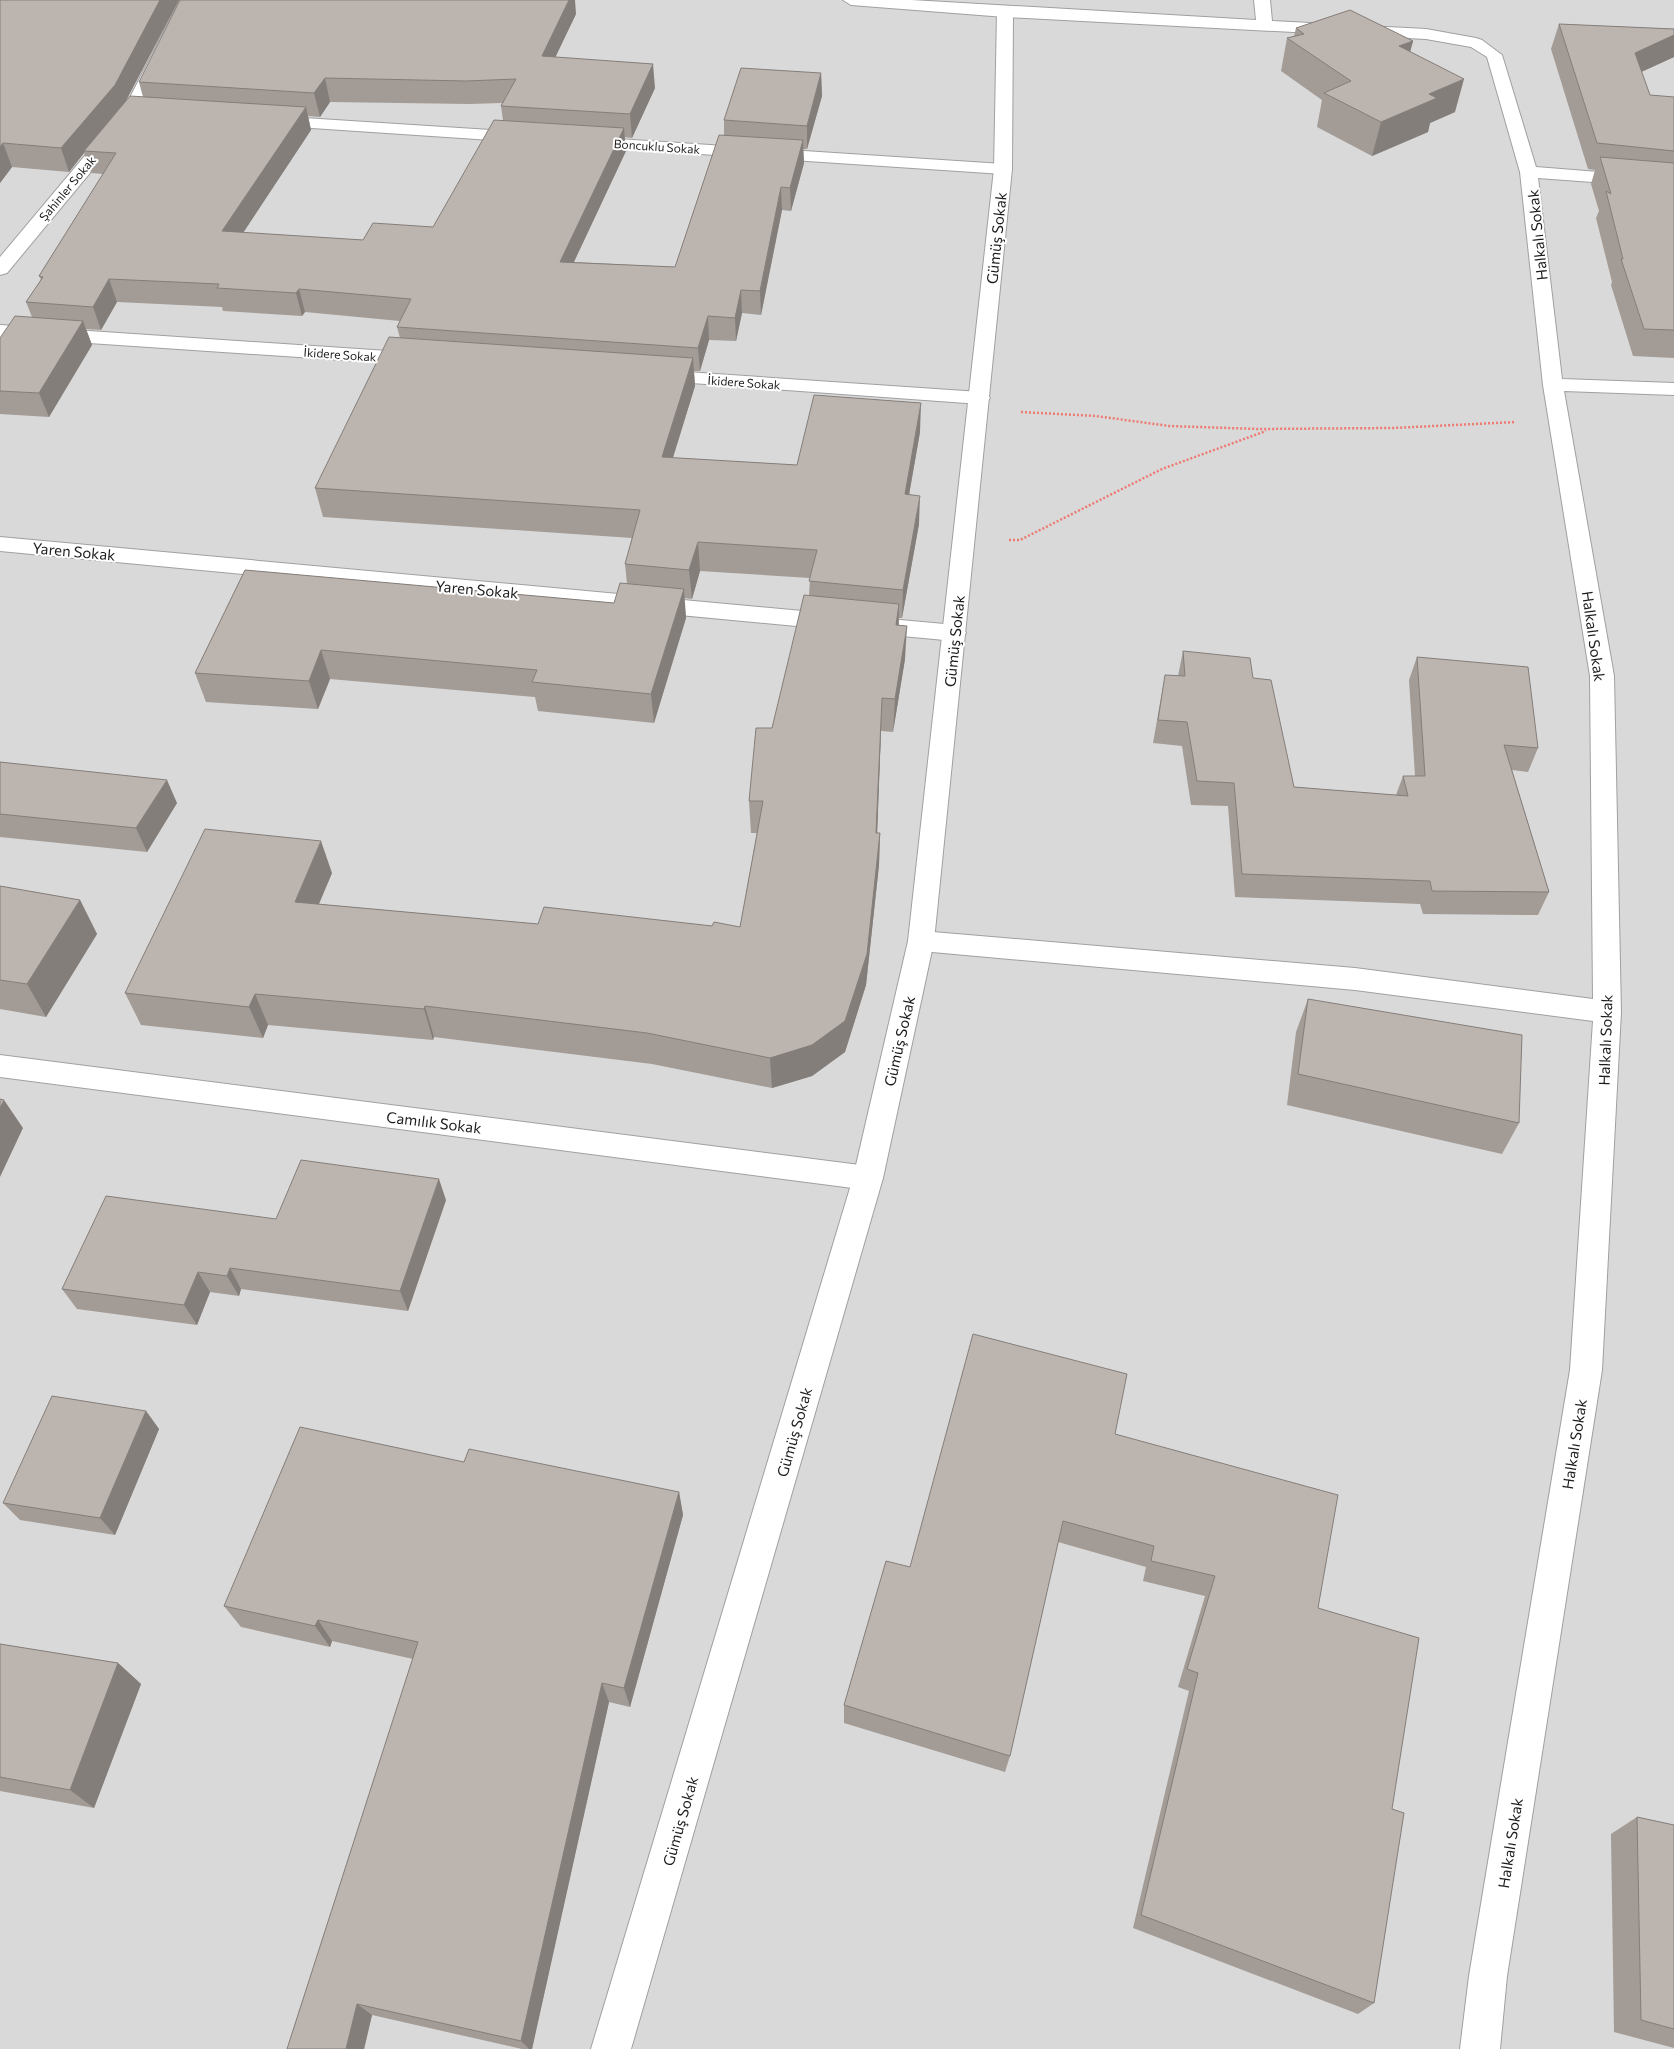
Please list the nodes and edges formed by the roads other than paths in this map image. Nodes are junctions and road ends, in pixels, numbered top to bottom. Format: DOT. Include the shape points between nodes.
graph roads {
  1 [pos="188,0"];
  2 [pos="851,0"];
  3 [pos="1262,0"];
  4 [pos="1005,6"];
  5 [pos="1264,26"];
  6 [pos="132,111"];
  7 [pos="152,112"];
  8 [pos="260,120"];
  9 [pos="538,138"];
  10 [pos="568,140"];
  11 [pos="1003,169"];
  12 [pos="1530,172"];
  13 [pos="1674,183"];
  14 [pos="0,269"];
  15 [pos="0,331"];
  16 [pos="436,361"];
  17 [pos="634,374"];
  18 [pos="1553,385"];
  19 [pos="1674,389"];
  20 [pos="979,404"];
  21 [pos="0,544"];
  22 [pos="955,633"];
  23 [pos="921,941"];
  24 [pos="1607,1012"];
  25 [pos="0,1066"];
  26 [pos="868,1178"];
  27 [pos="611,2049"];
  28 [pos="1480,2049"];
  1 -- 6 [label="street, Şahinler Sokak"];
  2 -- 4 [label="street"];
  3 -- 5 [label="street"];
  4 -- 5 [label="street"];
  4 -- 11 [label="street, Gümüş Sokak"];
  5 -- 12 [label="street, Halkalı Sokak" via="1426,34 1476,43 1494,55"];
  6 -- 7 [label="street"];
  6 -- 14 [label="street, Şahinler Sokak"];
  8 -- 9 [label="street"];
  10 -- 11 [label="street, Boncuklu Sokak"];
  11 -- 20 [label="street, Gümüş Sokak"];
  12 -- 13 [label="street"];
  12 -- 18 [label="street, Halkalı Sokak"];
  15 -- 16 [label="street, İkidere Sokak"];
  17 -- 20 [label="street, İkidere Sokak"];
  18 -- 19 [label="street"];
  18 -- 24 [label="street, Halkalı Sokak" via="1602,676"];
  20 -- 22 [label="street, Gümüş Sokak"];
  21 -- 22 [label="street, Yaren Sokak"];
  22 -- 23 [label="street, Gümüş Sokak"];
  23 -- 24 [label="street" via="1355,979"];
  23 -- 26 [label="street, Gümüş Sokak"];
  24 -- 28 [label="street, Halkalı Sokak" via="1586,1370 1488,1976"];
  25 -- 26 [label="street, Camılık Sokak"];
  26 -- 27 [label="street, Gümüş Sokak"];
}
